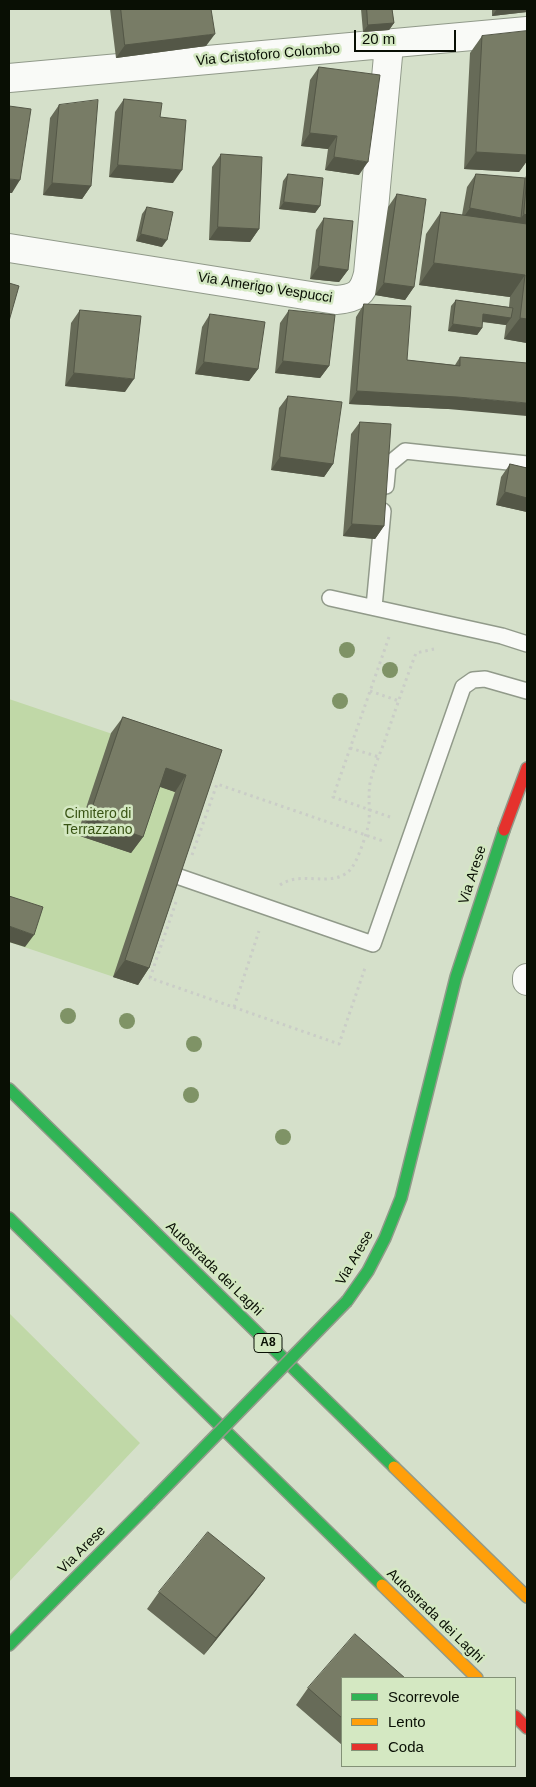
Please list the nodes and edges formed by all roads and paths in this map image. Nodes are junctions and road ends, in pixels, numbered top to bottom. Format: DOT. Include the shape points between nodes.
graph roads {
  1 [pos="527,31"];
  2 [pos="390,45"];
  3 [pos="9,78"];
  4 [pos="9,248"];
  5 [pos="527,464"];
  6 [pos="330,598"];
  7 [pos="374,607"];
  8 [pos="398,638"];
  9 [pos="527,644"];
  10 [pos="432,645"];
  11 [pos="370,691"];
  12 [pos="527,691"];
  13 [pos="399,700"];
  14 [pos="350,748"];
  15 [pos="379,757"];
  16 [pos="527,768"];
  17 [pos="368,809"];
  18 [pos="415,825"];
  19 [pos="174,875"];
  20 [pos="268,907"];
  21 [pos="234,1007"];
  22 [pos="9,1089"];
  23 [pos="9,1218"];
  24 [pos="527,1597"];
  25 [pos="9,1645"];
  26 [pos="476,1677"];
  27 [pos="516,1717"];
  28 [pos="527,1728"];
  1 -- 2 [label="street, Via Cristoforo Colombo"];
  2 -- 3 [label="street, Via Cristoforo Colombo"];
  2 -- 4 [label="street, Via Amerigo Vespucci" via="368,274 359,294 336,300"];
  5 -- 7 [label="lane" via="405,451 388,465"];
  6 -- 7 [label="lane"];
  7 -- 9 [label="lane"];
  8 -- 11 [label="path" via="389,636"];
  10 -- 13 [label="path" via="441,647 416,653"];
  11 -- 13 [label="path"];
  11 -- 14 [label="path"];
  12 -- 18 [label="lane" via="485,679 473,680 463,687"];
  13 -- 15 [label="path"];
  14 -- 15 [label="path"];
  14 -- 17 [label="path" via="333,797"];
  15 -- 17 [label="path" via="370,783"];
  16 -- 25 [label="main road, Via Arese, bridge" via="456,977 400,1198 368,1271 347,1300"];
  17 -- 18 [label="path"];
  17 -- 20 [label="path" via="368,822 358,857 350,871 340,877 286,881 277,887"];
  18 -- 20 [label="lane" via="374,944"];
  19 -- 20 [label="lane"];
  20 -- 21 [label="path"];
  22 -- 24 [label="main road, Autostrada dei Laghi / A8"];
  23 -- 26 [label="main road, Autostrada dei Laghi"];
  27 -- 28 [label="main road"];
}
